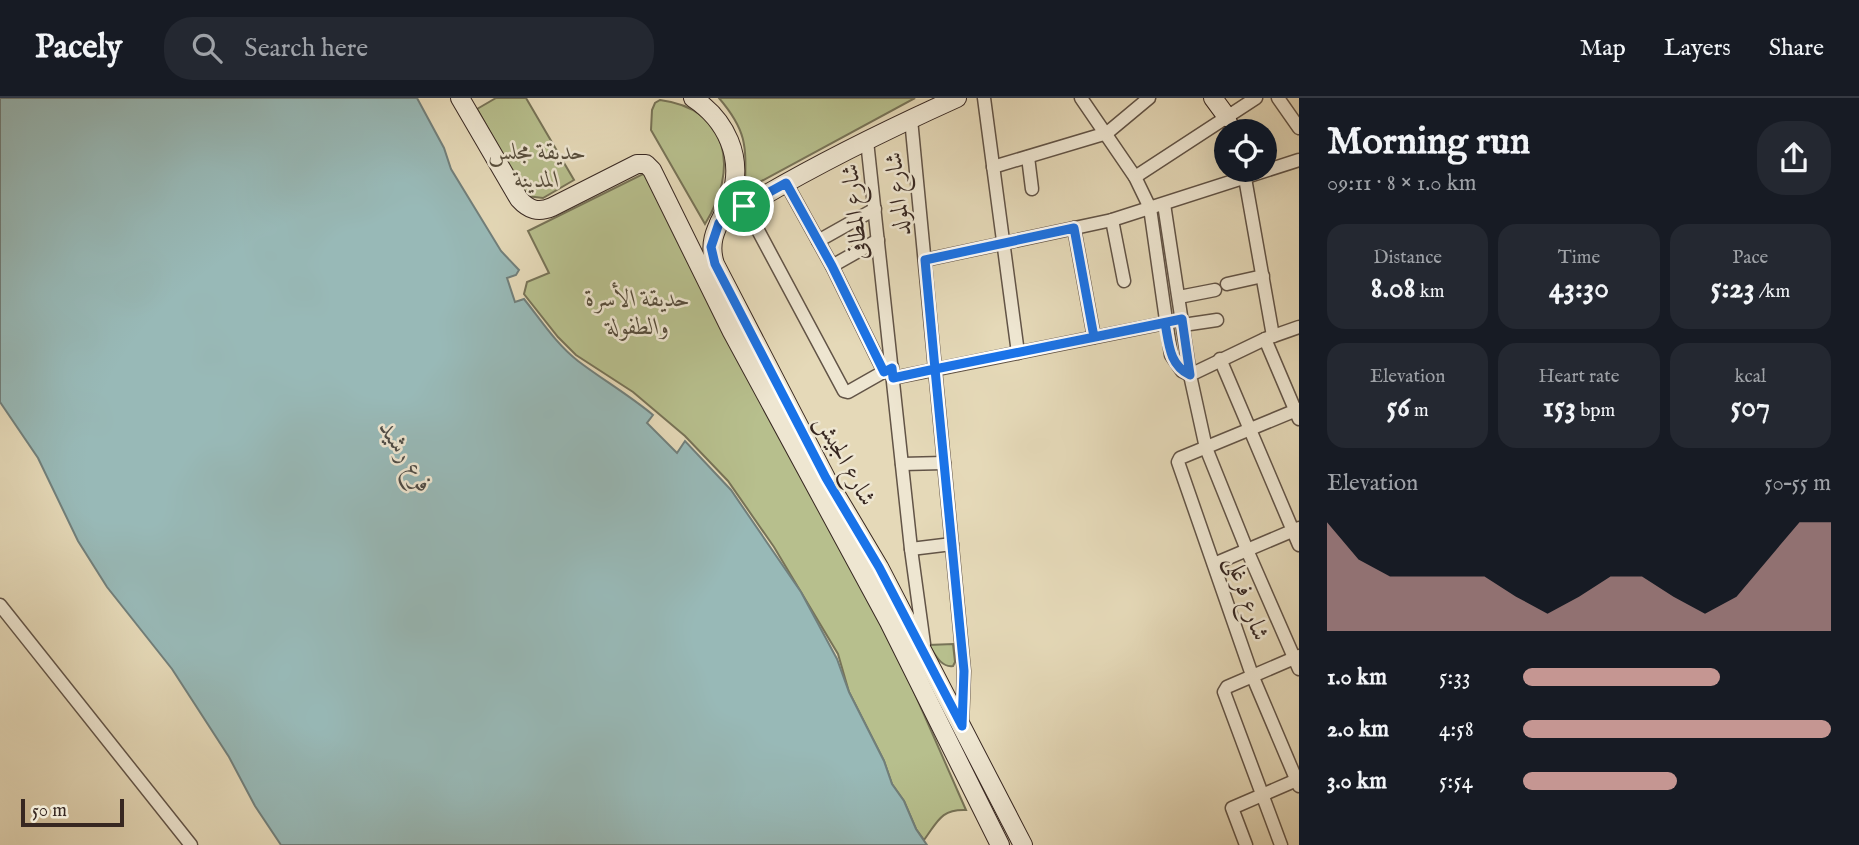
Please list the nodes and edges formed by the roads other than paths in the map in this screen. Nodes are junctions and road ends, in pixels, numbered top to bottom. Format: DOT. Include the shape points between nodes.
graph roads {
  1 [pos="460,98"];
  2 [pos="693,98"];
  3 [pos="957,98"];
  4 [pos="985,98"];
  5 [pos="1081,98"];
  6 [pos="1149,98"];
  7 [pos="1213,98"];
  8 [pos="1256,98"];
  9 [pos="1278,98"];
  10 [pos="1133,103"];
  11 [pos="911,119"];
  12 [pos="1228,119"];
  13 [pos="1237,119"];
  14 [pos="1299,128"];
  15 [pos="1107,133"];
  16 [pos="1214,134"];
  17 [pos="867,141"];
  18 [pos="1028,157"];
  19 [pos="1299,160"];
  20 [pos="1277,166"];
  21 [pos="993,167"];
  22 [pos="1135,177"];
  23 [pos="1233,182"];
  24 [pos="1246,182"];
  25 [pos="786,183"];
  26 [pos="1032,189"];
  27 [pos="1164,204"];
  28 [pos="744,206"];
  29 [pos="1150,208"];
  30 [pos="875,209"];
  31 [pos="1112,219"];
  32 [pos="719,223"];
  33 [pos="1074,228"];
  34 [pos="878,240"];
  35 [pos="818,241"];
  36 [pos="1003,244"];
  37 [pos="925,260"];
  38 [pos="832,266"];
  39 [pos="1262,276"];
  40 [pos="1124,281"];
  41 [pos="1179,297"];
  42 [pos="1217,320"];
  43 [pos="1183,322"];
  44 [pos="1165,323"];
  45 [pos="1299,327"];
  46 [pos="1094,337"];
  47 [pos="1269,338"];
  48 [pos="1017,352"];
  49 [pos="1220,359"];
  50 [pos="935,369"];
  51 [pos="889,372"];
  52 [pos="1190,375"];
  53 [pos="1298,413"];
  54 [pos="1249,429"];
  55 [pos="1206,448"];
  56 [pos="944,463"];
  57 [pos="902,464"];
  58 [pos="1296,529"];
  59 [pos="952,544"];
  60 [pos="1299,545"];
  61 [pos="911,549"];
  62 [pos="1247,550"];
  63 [pos="1214,564"];
  64 [pos="0,606"];
  65 [pos="925,655"];
  66 [pos="1297,661"];
  67 [pos="1252,676"];
  68 [pos="962,726"];
  69 [pos="1298,782"];
  70 [pos="1262,794"];
  71 [pos="191,845"];
  72 [pos="1000,845"];
  73 [pos="1023,845"];
  74 [pos="1246,845"];
  75 [pos="1281,845"];
  1 -- 72 [label="main road, شارع الجيش" via="519,199 533,211 543,211 641,163 652,170 732,332 895,633"];
  2 -- 32 [label="main road, شارع الجيش" via="716,116 734,155 734,185"];
  3 -- 11 [label="main road"];
  4 -- 21 [label="street"];
  5 -- 15 [label="street"];
  6 -- 10 [label="street"];
  7 -- 12 [label="main road"];
  8 -- 13 [label="street"];
  9 -- 14 [label="street"];
  10 -- 15 [label="street"];
  11 -- 17 [label="main road"];
  11 -- 37 [label="street, شارع المولد"];
  15 -- 18 [label="street"];
  15 -- 22 [label="street"];
  16 -- 22 [label="street"];
  17 -- 25 [label="main road"];
  17 -- 30 [label="street, شارع المطافى"];
  18 -- 21 [label="street"];
  18 -- 26 [label="street"];
  19 -- 20 [label="street"];
  21 -- 36 [label="street"];
  22 -- 29 [label="street"];
  23 -- 27 [label="street"];
  24 -- 39 [label="street"];
  25 -- 28 [label="main road"];
  25 -- 35 [label="street"];
  27 -- 29 [label="street"];
  27 -- 41 [label="street"];
  28 -- 32 [label="main road"];
  28 -- 51 [label="street" via="844,391"];
  29 -- 31 [label="street"];
  29 -- 44 [label="street"];
  30 -- 34 [label="street, شارع المطافى"];
  30 -- 35 [label="street"];
  31 -- 33 [label="street"];
  31 -- 40 [label="street"];
  32 -- 65 [label="main road, شارع الجيش" via="711,247 715,264"];
  33 -- 36 [label="street"];
  33 -- 46 [label="street"];
  34 -- 38 [label="street"];
  34 -- 51 [label="street, شارع المطافى"];
  35 -- 38 [label="street"];
  36 -- 37 [label="street"];
  36 -- 48 [label="street"];
  37 -- 50 [label="street, شارع المولد"];
  38 -- 51 [label="street"];
  39 -- 41 [label="street"];
  39 -- 47 [label="street"];
  41 -- 43 [label="street"];
  42 -- 43 [label="street"];
  43 -- 44 [label="street"];
  43 -- 52 [label="street"];
  44 -- 46 [label="street"];
  44 -- 52 [label="street" via="1174,361"];
  45 -- 47 [label="street"];
  46 -- 48 [label="street"];
  47 -- 49 [label="street"];
  47 -- 53 [label="street"];
  48 -- 50 [label="street"];
  49 -- 52 [label="street"];
  49 -- 54 [label="street"];
  50 -- 51 [label="street"];
  50 -- 56 [label="street, شارع المولد"];
  51 -- 57 [label="street, شارع المطافى"];
  52 -- 55 [label="street"];
  53 -- 54 [label="street"];
  54 -- 55 [label="street"];
  54 -- 58 [label="street"];
  55 -- 62 [label="street"];
  55 -- 63 [label="street, شارع فرغلى" via="1178,460"];
  56 -- 57 [label="street"];
  56 -- 59 [label="street, شارع المولد"];
  57 -- 61 [label="street, شارع المطافى"];
  58 -- 60 [label="street"];
  58 -- 62 [label="street"];
  59 -- 61 [label="street"];
  59 -- 68 [label="street, شارع المولد" via="964,671"];
  61 -- 65 [label="street, شارع المطافى"];
  62 -- 63 [label="street"];
  62 -- 66 [label="street"];
  63 -- 67 [label="street, شارع فرغلى"];
  64 -- 71 [label="street"];
  65 -- 68 [label="main road, شارع الجيش"];
  66 -- 67 [label="street"];
  67 -- 69 [label="street, شارع فرغلى"];
  67 -- 70 [label="street" via="1227,687 1224,695"];
  68 -- 73 [label="main road, شارع الجيش"];
  69 -- 70 [label="street"];
  70 -- 74 [label="street" via="1232,808"];
  70 -- 75 [label="street"];
}
